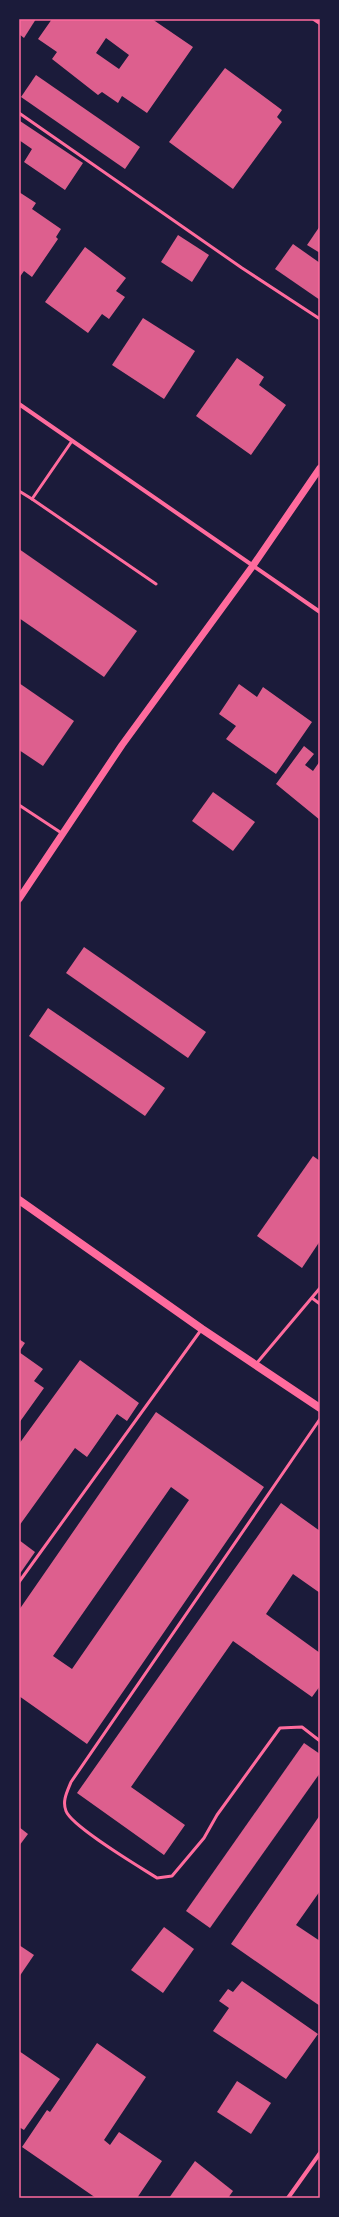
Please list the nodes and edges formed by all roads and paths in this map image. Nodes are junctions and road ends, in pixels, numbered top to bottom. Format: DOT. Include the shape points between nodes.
graph roads {
  1 [pos="314,19"];
  2 [pos="320,23"];
  3 [pos="19,113"];
  4 [pos="320,319"];
  5 [pos="19,404"];
  6 [pos="72,441"];
  7 [pos="320,468"];
  8 [pos="19,491"];
  9 [pos="32,499"];
  10 [pos="252,566"];
  11 [pos="156,584"];
  12 [pos="320,612"];
  13 [pos="19,805"];
  14 [pos="63,834"];
  15 [pos="19,899"];
  16 [pos="19,1200"];
  17 [pos="320,1288"];
  18 [pos="312,1298"];
  19 [pos="320,1304"];
  20 [pos="202,1329"];
  21 [pos="256,1364"];
  22 [pos="320,1408"];
  23 [pos="320,1419"];
  24 [pos="19,1582"];
  25 [pos="320,1741"];
  26 [pos="320,2153"];
  27 [pos="288,2198"];
  1 -- 2 [label="street"];
  3 -- 4 [label="lane"];
  5 -- 6 [label="street"];
  6 -- 9 [label="lane"];
  6 -- 10 [label="street"];
  7 -- 10 [label="street"];
  8 -- 9 [label="lane"];
  9 -- 11 [label="lane"];
  10 -- 12 [label="street"];
  10 -- 14 [label="street" via="122,745"];
  13 -- 14 [label="lane"];
  14 -- 15 [label="street"];
  16 -- 20 [label="main road"];
  17 -- 18 [label="lane"];
  18 -- 19 [label="lane"];
  18 -- 21 [label="lane"];
  20 -- 21 [label="main road"];
  20 -- 24 [label="lane"];
  21 -- 22 [label="main road"];
  23 -- 25 [label="lane" via="71,1782 64,1801 66,1813 91,1836 157,1878 172,1876 204,1838 217,1815 280,1728 302,1727"];
  26 -- 27 [label="street"];
}
